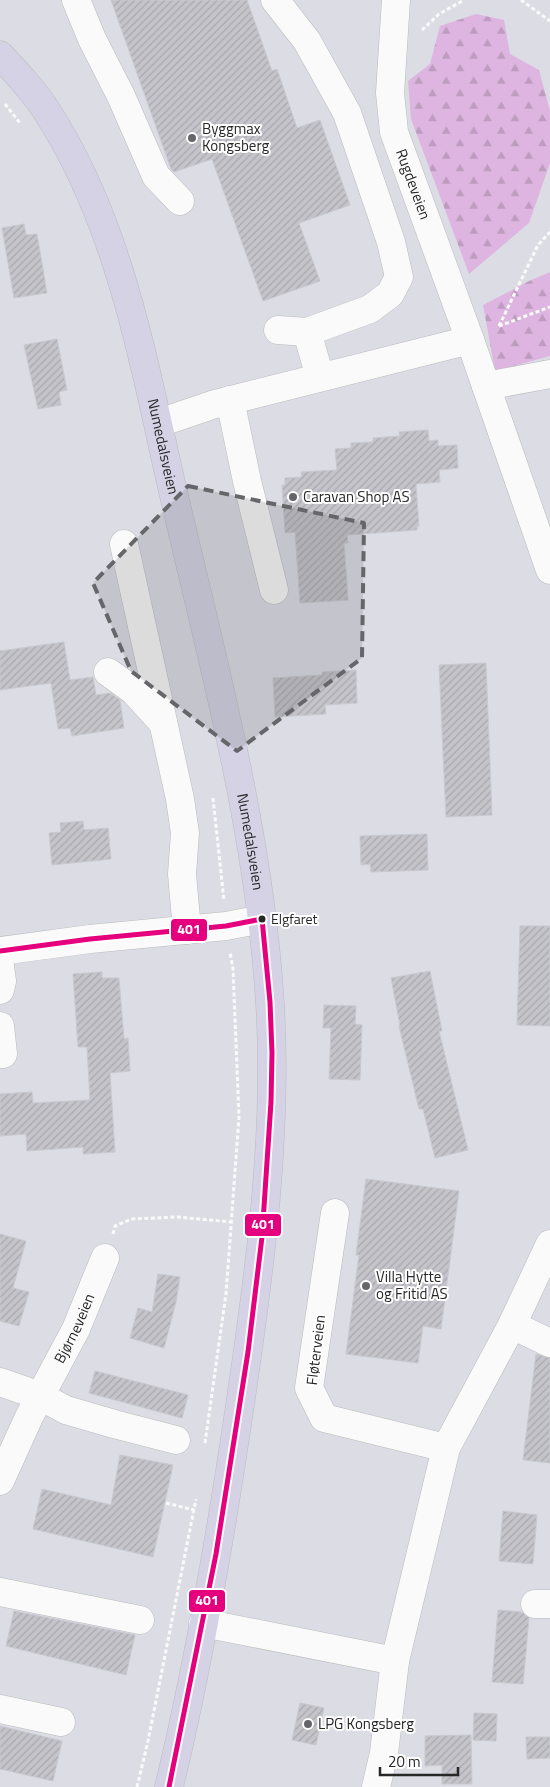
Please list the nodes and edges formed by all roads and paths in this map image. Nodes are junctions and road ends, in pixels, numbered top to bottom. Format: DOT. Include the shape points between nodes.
graph roads {
  1 [pos="76,0"];
  2 [pos="275,0"];
  3 [pos="464,0"];
  4 [pos="523,0"];
  5 [pos="395,10"];
  6 [pos="550,21"];
  7 [pos="0,55"];
  8 [pos="393,59"];
  9 [pos="180,201"];
  10 [pos="550,232"];
  11 [pos="550,307"];
  12 [pos="499,326"];
  13 [pos="278,330"];
  14 [pos="307,332"];
  15 [pos="470,340"];
  16 [pos="550,374"];
  17 [pos="320,377"];
  18 [pos="486,386"];
  19 [pos="230,400"];
  20 [pos="159,423"];
  21 [pos="124,544"];
  22 [pos="550,570"];
  23 [pos="274,590"];
  24 [pos="108,672"];
  25 [pos="164,724"];
  26 [pos="262,919"];
  27 [pos="187,930"];
  28 [pos="0,951"];
  29 [pos="0,966"];
  30 [pos="0,990"];
  31 [pos="0,1026"];
  32 [pos="3,1054"];
  33 [pos="335,1213"];
  34 [pos="232,1222"];
  35 [pos="550,1244"];
  36 [pos="105,1258"];
  37 [pos="512,1325"];
  38 [pos="550,1343"];
  39 [pos="0,1382"];
  40 [pos="40,1396"];
  41 [pos="176,1440"];
  42 [pos="446,1448"];
  43 [pos="0,1481"];
  44 [pos="166,1503"];
  45 [pos="194,1510"];
  46 [pos="0,1592"];
  47 [pos="140,1620"];
  48 [pos="203,1623"];
  49 [pos="394,1661"];
  50 [pos="0,1709"];
  51 [pos="61,1722"];
  52 [pos="169,1787"];
  53 [pos="376,1787"];
  1 -- 9 [label="street" via="156,176"];
  2 -- 14 [label="street" via="306,41 347,113 391,242 399,277 390,294 370,309"];
  3 -- 8 [label="path" via="439,14"];
  4 -- 6 [label="path"];
  5 -- 8 [label="street, Rugdeveien"];
  7 -- 20 [label="main road, Numedalsveien" via="44,108 89,190 120,275"];
  8 -- 15 [label="street, Rugdeveien" via="390,93 394,132"];
  10 -- 12 [label="path" via="538,245"];
  11 -- 12 [label="path"];
  12 -- 15 [label="path"];
  13 -- 14 [label="street"];
  14 -- 17 [label="street"];
  15 -- 17 [label="street"];
  15 -- 18 [label="street, Rugdeveien"];
  16 -- 18 [label="street"];
  17 -- 19 [label="street"];
  18 -- 22 [label="street, Rugdeveien"];
  19 -- 20 [label="street"];
  19 -- 23 [label="street"];
  20 -- 26 [label="main road, Numedalsveien" via="229,730"];
  21 -- 25 [label="street"];
  24 -- 25 [label="street" via="134,691"];
  25 -- 27 [label="street" via="184,833 182,874"];
  26 -- 27 [label="street"];
  26 -- 48 [label="main road, Numedalsveien" via="272,1054 266,1193 246,1362"];
  27 -- 28 [label="street"];
  29 -- 30 [label="street"];
  31 -- 32 [label="street"];
  33 -- 42 [label="street, Fløterveien" via="309,1388 324,1418"];
  34 -- 36 [label="path" via="177,1217 132,1219 115,1226"];
  35 -- 37 [label="street"];
  36 -- 40 [label="street, Bjørneveien" via="76,1329"];
  37 -- 38 [label="street"];
  37 -- 42 [label="street"];
  39 -- 40 [label="street"];
  40 -- 41 [label="street" via="66,1410"];
  40 -- 43 [label="street, Bjørneveien"];
  42 -- 49 [label="street"];
  44 -- 45 [label="path"];
  46 -- 47 [label="street"];
  48 -- 49 [label="street"];
  48 -- 52 [label="main road, Numedalsveien"];
  49 -- 53 [label="street" via="384,1753"];
  50 -- 51 [label="street"];
}
